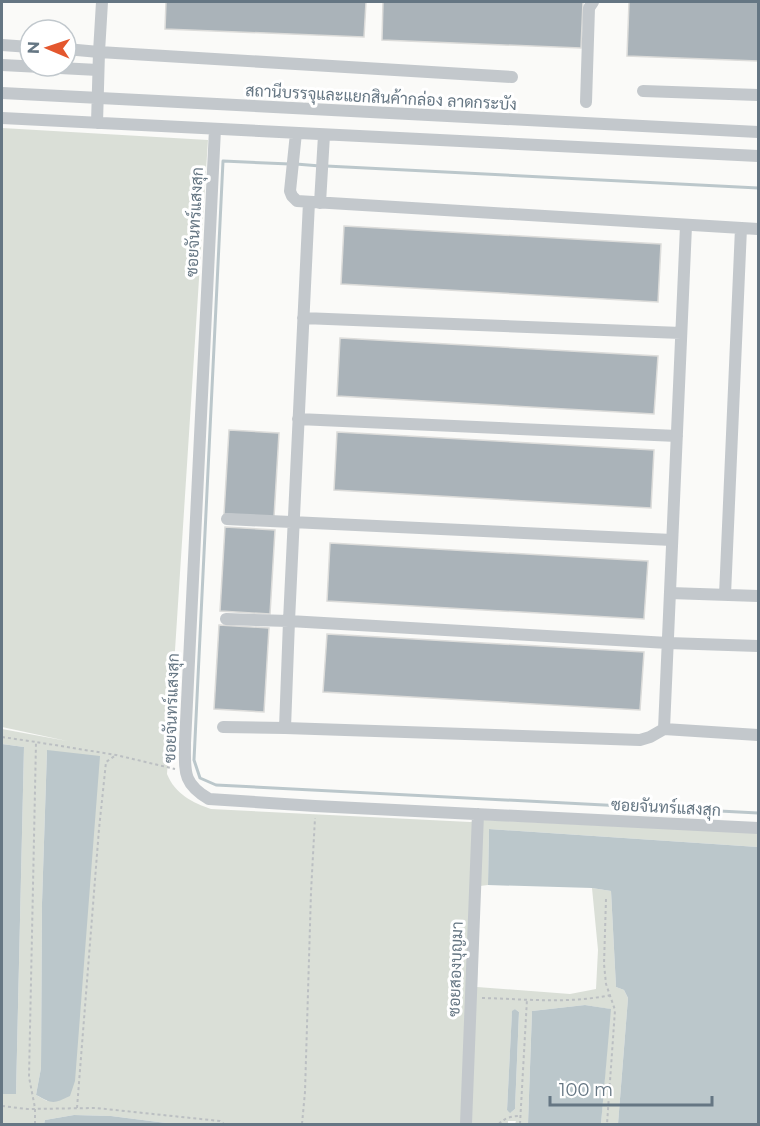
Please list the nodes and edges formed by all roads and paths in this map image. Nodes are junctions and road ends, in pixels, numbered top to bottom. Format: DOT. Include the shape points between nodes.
graph roads {
  1 [pos="102,2"];
  2 [pos="593,2"];
  3 [pos="2,45"];
  4 [pos="18,46"];
  5 [pos="78,50"];
  6 [pos="99,52"];
  7 [pos="2,65"];
  8 [pos="98,70"];
  9 [pos="512,77"];
  10 [pos="644,91"];
  11 [pos="2,93"];
  12 [pos="759,95"];
  13 [pos="97,99"];
  14 [pos="586,102"];
  15 [pos="2,118"];
  16 [pos="97,123"];
  17 [pos="215,129"];
  18 [pos="759,132"];
  19 [pos="296,133"];
  20 [pos="324,135"];
  21 [pos="759,156"];
  22 [pos="314,202"];
  23 [pos="686,226"];
  24 [pos="741,228"];
  25 [pos="759,229"];
  26 [pos="303,318"];
  27 [pos="681,333"];
  28 [pos="298,419"];
  29 [pos="677,436"];
  30 [pos="227,519"];
  31 [pos="293,522"];
  32 [pos="672,540"];
  33 [pos="670,593"];
  34 [pos="725,595"];
  35 [pos="759,596"];
  36 [pos="226,619"];
  37 [pos="289,621"];
  38 [pos="668,643"];
  39 [pos="759,646"];
  40 [pos="224,727"];
  41 [pos="285,728"];
  42 [pos="664,729"];
  43 [pos="759,735"];
  44 [pos="2,737"];
  45 [pos="36,742"];
  46 [pos="116,754"];
  47 [pos="185,773"];
  48 [pos="315,806"];
  49 [pos="478,814"];
  50 [pos="759,828"];
  51 [pos="606,899"];
  52 [pos="611,995"];
  53 [pos="471,997"];
  54 [pos="527,999"];
  55 [pos="2,1106"];
  56 [pos="35,1108"];
  57 [pos="77,1108"];
  58 [pos="520,1116"];
  59 [pos="35,1125"];
  60 [pos="224,1125"];
  61 [pos="302,1125"];
  62 [pos="466,1125"];
  63 [pos="499,1125"];
  64 [pos="520,1125"];
  65 [pos="607,1125"];
  1 -- 6 [label="street"];
  2 -- 14 [label="street" via="589,8"];
  3 -- 4 [label="street"];
  5 -- 6 [label="street"];
  6 -- 8 [label="street"];
  6 -- 9 [label="street"];
  7 -- 8 [label="street"];
  8 -- 13 [label="street"];
  10 -- 12 [label="street"];
  11 -- 13 [label="street, สถานีบรรจุและแยกสินค้ากล่อง ลาดกระบัง"];
  13 -- 16 [label="street"];
  13 -- 18 [label="street, สถานีบรรจุและแยกสินค้ากล่อง ลาดกระบัง"];
  15 -- 16 [label="street"];
  16 -- 17 [label="street"];
  17 -- 19 [label="street"];
  17 -- 47 [label="street, ซอยจันทร์แสงสุก"];
  19 -- 20 [label="street"];
  19 -- 22 [label="street" via="290,190 297,201"];
  20 -- 21 [label="street"];
  20 -- 22 [label="street"];
  22 -- 23 [label="street"];
  22 -- 26 [label="street"];
  23 -- 24 [label="street"];
  23 -- 27 [label="street"];
  24 -- 25 [label="street"];
  24 -- 34 [label="street"];
  26 -- 27 [label="street"];
  26 -- 28 [label="street"];
  27 -- 29 [label="street"];
  28 -- 29 [label="street"];
  28 -- 31 [label="street"];
  29 -- 32 [label="street"];
  30 -- 31 [label="street"];
  31 -- 32 [label="street"];
  31 -- 37 [label="street"];
  32 -- 33 [label="street"];
  33 -- 34 [label="street"];
  33 -- 38 [label="street"];
  34 -- 35 [label="street"];
  36 -- 37 [label="street"];
  37 -- 38 [label="street"];
  37 -- 41 [label="street"];
  38 -- 39 [label="street"];
  38 -- 42 [label="street"];
  40 -- 41 [label="street"];
  41 -- 42 [label="street" via="640,740"];
  42 -- 43 [label="street"];
  44 -- 45 [label="path"];
  45 -- 46 [label="path"];
  45 -- 56 [label="path" via="29,1077"];
  46 -- 47 [label="path"];
  46 -- 57 [label="path" via="106,762"];
  47 -- 48 [label="street, ซอยจันทร์แสงสุก" via="198,792 209,799"];
  48 -- 49 [label="street, ซอยจันทร์แสงสุก"];
  48 -- 61 [label="path"];
  49 -- 50 [label="street, ซอยจันทร์แสงสุก"];
  49 -- 53 [label="street, ซอยสองบุญมา"];
  51 -- 52 [label="path" via="604,964"];
  52 -- 54 [label="path" via="564,1001"];
  52 -- 65 [label="path" via="615,1010"];
  53 -- 54 [label="path"];
  53 -- 62 [label="street, ซอยสองบุญมา"];
  54 -- 58 [label="path"];
  55 -- 56 [label="path"];
  56 -- 57 [label="path"];
  56 -- 59 [label="path"];
  57 -- 60 [label="path" via="220,1120"];
  58 -- 63 [label="path" via="511,1116"];
  58 -- 64 [label="path"];
}
